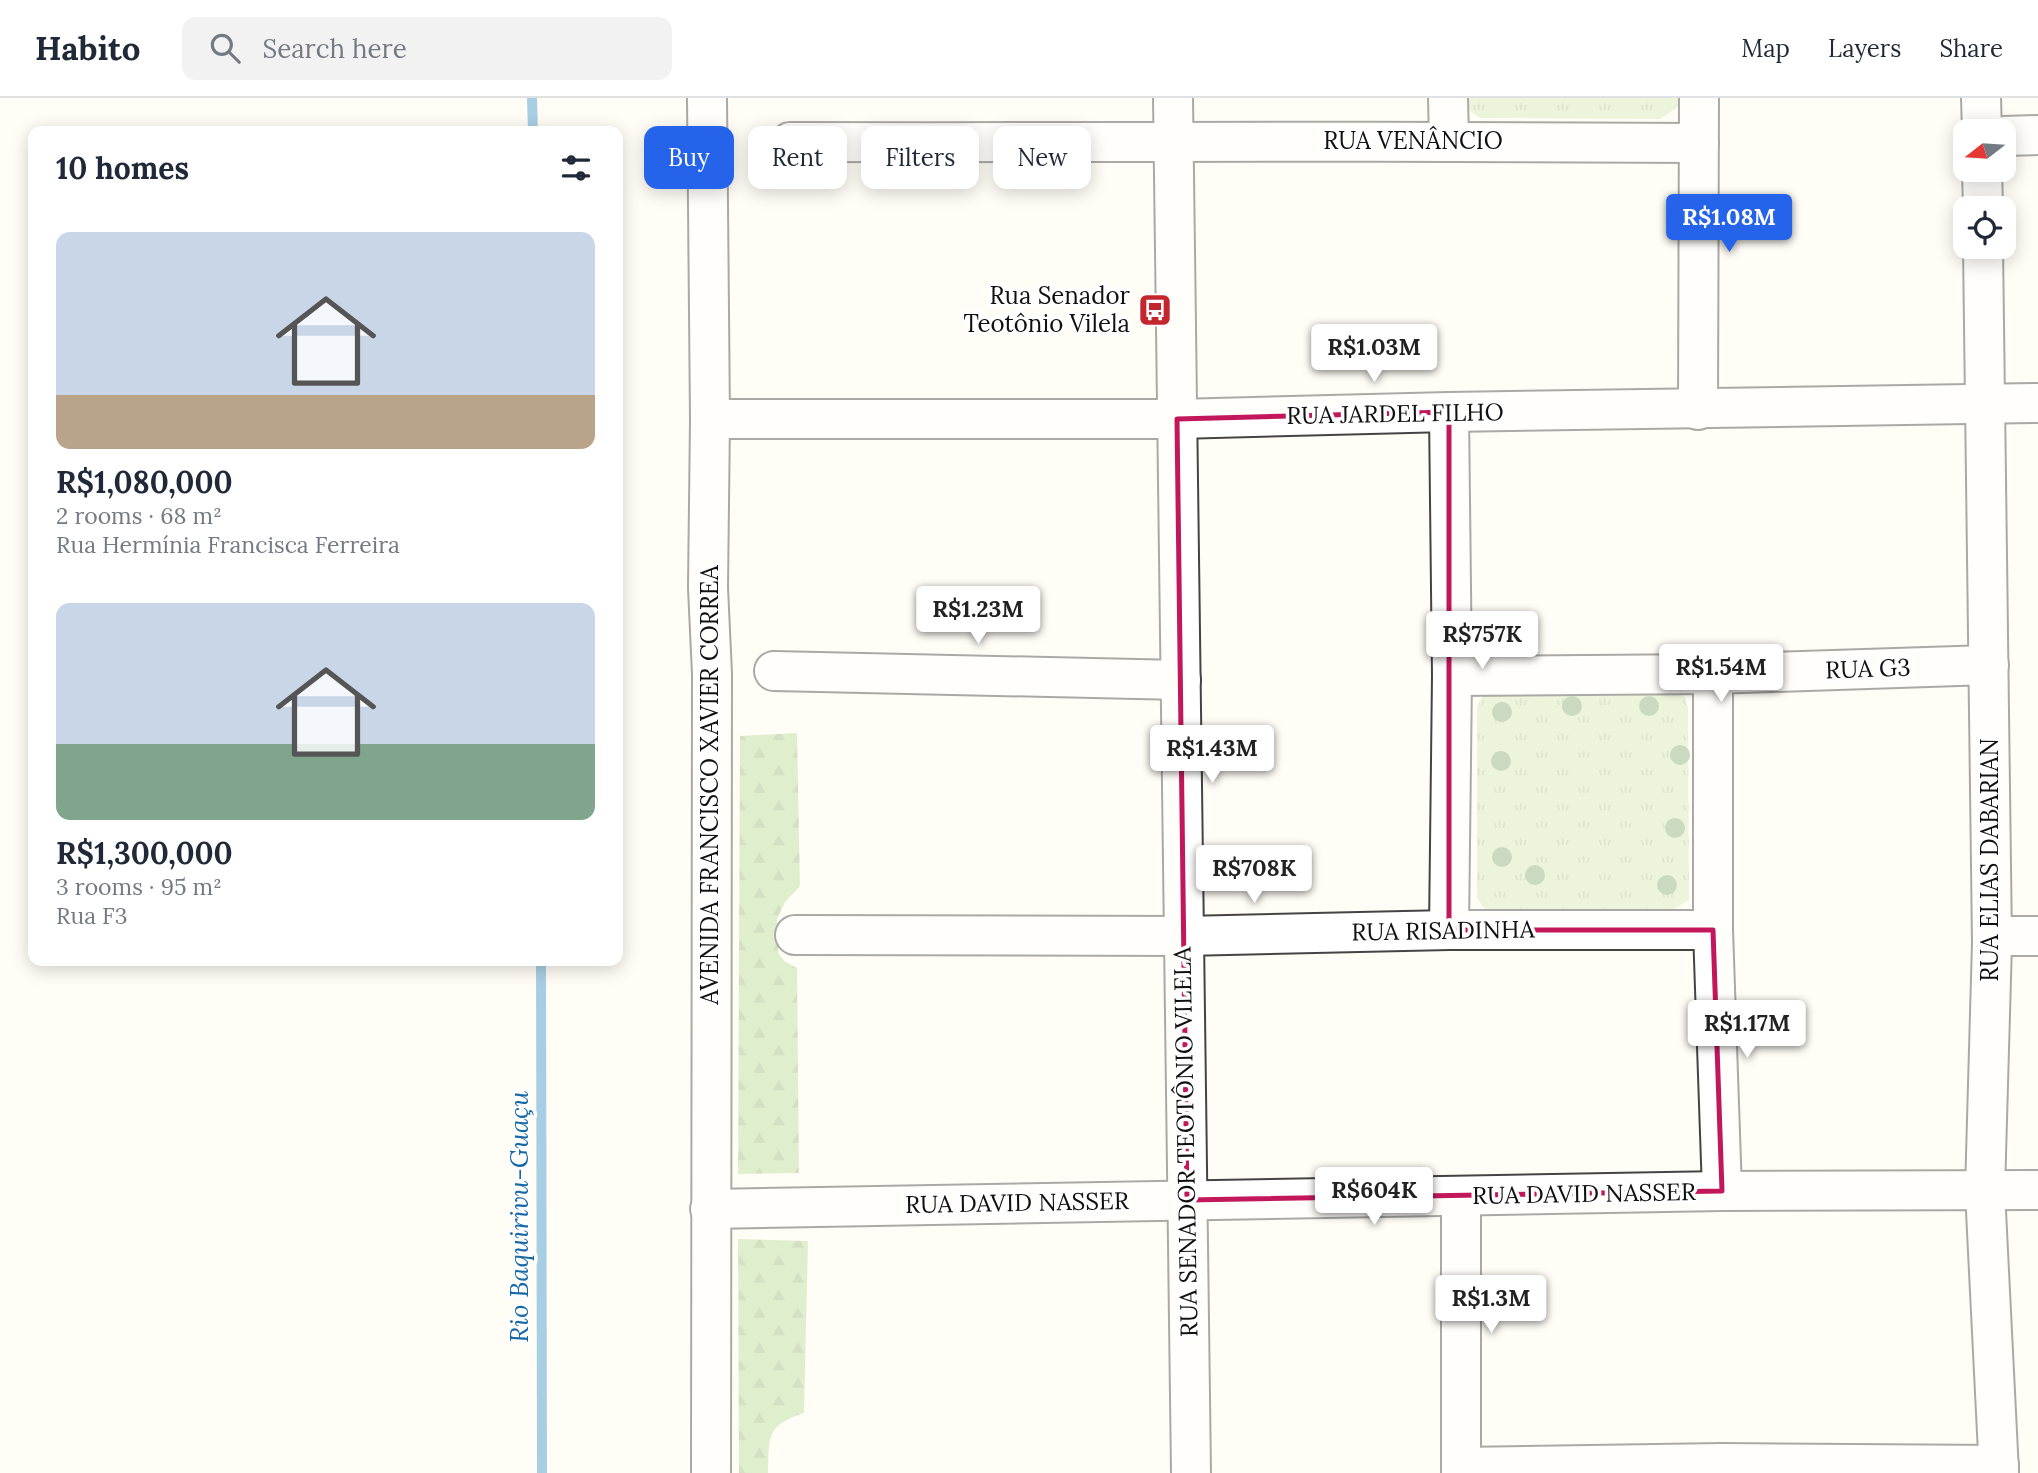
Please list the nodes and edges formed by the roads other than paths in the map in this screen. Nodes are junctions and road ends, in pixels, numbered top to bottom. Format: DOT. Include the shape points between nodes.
graph roads {
  1 [pos="707,98"];
  2 [pos="1173,98"];
  3 [pos="1448,98"];
  4 [pos="1699,98"];
  5 [pos="1981,98"];
  6 [pos="1982,119"];
  7 [pos="2038,135"];
  8 [pos="2016,136"];
  9 [pos="1449,141"];
  10 [pos="847,142"];
  11 [pos="1174,143"];
  12 [pos="1699,143"];
  13 [pos="1983,259"];
  14 [pos="2038,403"];
  15 [pos="1986,404"];
  16 [pos="1698,410"];
  17 [pos="1449,412"];
  18 [pos="710,419"];
  19 [pos="1177,419"];
  20 [pos="1989,665"];
  21 [pos="774,671"];
  22 [pos="1713,674"];
  23 [pos="1452,676"];
  24 [pos="1181,680"];
  25 [pos="1449,930"];
  26 [pos="1713,930"];
  27 [pos="795,935"];
  28 [pos="1184,936"];
  29 [pos="1992,936"];
  30 [pos="2038,936"];
  31 [pos="2038,1190"];
  32 [pos="1722,1191"];
  33 [pos="1985,1191"];
  34 [pos="1461,1197"];
  35 [pos="1187,1200"];
  36 [pos="710,1209"];
  37 [pos="1722,1468"];
  38 [pos="1999,1469"];
  39 [pos="1461,1470"];
  40 [pos="711,1473"];
  41 [pos="1191,1473"];
  1 -- 18 [label="street, AVENIDA FRANCISCO XAVIER CORREA"];
  2 -- 11 [label="street, RUA SENADOR TEOTÔNIO VILELA"];
  3 -- 9 [label="street"];
  4 -- 12 [label="street"];
  5 -- 6 [label="street"];
  7 -- 8 [label="street"];
  9 -- 11 [label="street, RUA VENÂNCIO"];
  9 -- 12 [label="street, RUA VENÂNCIO"];
  10 -- 11 [label="street, RUA VENÂNCIO"];
  11 -- 19 [label="street, RUA SENADOR TEOTÔNIO VILELA"];
  12 -- 16 [label="street"];
  13 -- 15 [label="street, RUA ELIAS DABARIAN"];
  14 -- 15 [label="street, RUA JARDEL FILHO"];
  15 -- 16 [label="street, RUA JARDEL FILHO"];
  15 -- 20 [label="street, RUA ELIAS DABARIAN"];
  16 -- 17 [label="street, RUA JARDEL FILHO"];
  17 -- 19 [label="street, RUA JARDEL FILHO"];
  17 -- 23 [label="street"];
  18 -- 19 [label="street, RUA JARDEL FILHO"];
  18 -- 36 [label="street, AVENIDA FRANCISCO XAVIER CORREA"];
  19 -- 24 [label="street, RUA SENADOR TEOTÔNIO VILELA"];
  20 -- 22 [label="street, RUA G3"];
  20 -- 29 [label="street, RUA ELIAS DABARIAN"];
  21 -- 24 [label="street"];
  22 -- 23 [label="street, RUA G3"];
  22 -- 26 [label="street"];
  23 -- 25 [label="street"];
  24 -- 28 [label="street, RUA SENADOR TEOTÔNIO VILELA"];
  25 -- 26 [label="street, RUA RISADINHA"];
  25 -- 28 [label="street, RUA RISADINHA"];
  26 -- 32 [label="street"];
  27 -- 28 [label="street, RUA RISADINHA"];
  28 -- 35 [label="street, RUA SENADOR TEOTÔNIO VILELA"];
  29 -- 30 [label="street"];
  29 -- 33 [label="street, RUA ELIAS DABARIAN"];
  31 -- 33 [label="street, RUA DAVID NASSER"];
  32 -- 33 [label="street, RUA DAVID NASSER"];
  32 -- 34 [label="street, RUA DAVID NASSER"];
  33 -- 38 [label="street, RUA ELIAS DABARIAN"];
  34 -- 35 [label="street, RUA DAVID NASSER"];
  34 -- 39 [label="street"];
  35 -- 36 [label="street, RUA DAVID NASSER"];
  35 -- 41 [label="street, RUA SENADOR TEOTÔNIO VILELA"];
  36 -- 40 [label="street, AVENIDA FRANCISCO XAVIER CORREA"];
  37 -- 38 [label="street"];
  37 -- 39 [label="street"];
}
